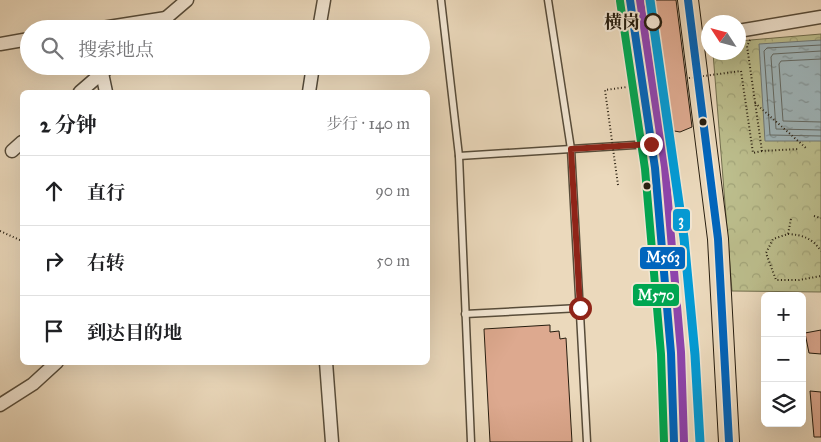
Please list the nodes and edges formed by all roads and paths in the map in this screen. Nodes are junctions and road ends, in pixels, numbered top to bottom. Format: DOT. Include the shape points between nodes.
graph roads {
  1 [pos="187,0"];
  2 [pos="324,0"];
  3 [pos="441,0"];
  4 [pos="548,0"];
  5 [pos="630,0"];
  6 [pos="688,0"];
  7 [pos="821,17"];
  8 [pos="166,18"];
  9 [pos="153,20"];
  10 [pos="321,20"];
  11 [pos="746,31"];
  12 [pos="752,36"];
  13 [pos="20,41"];
  14 [pos="0,44"];
  15 [pos="100,75"];
  16 [pos="106,75"];
  17 [pos="312,75"];
  18 [pos="689,78"];
  19 [pos="657,83"];
  20 [pos="82,90"];
  21 [pos="106,90"];
  22 [pos="310,90"];
  23 [pos="755,103"];
  24 [pos="20,144"];
  25 [pos="651,144"];
  26 [pos="806,148"];
  27 [pos="571,149"];
  28 [pos="799,149"];
  29 [pos="12,151"];
  30 [pos="762,151"];
  31 [pos="459,156"];
  32 [pos="618,186"];
  33 [pos="814,216"];
  34 [pos="821,218"];
  35 [pos="791,219"];
  36 [pos="0,231"];
  37 [pos="788,234"];
  38 [pos="20,239"];
  39 [pos="821,251"];
  40 [pos="821,276"];
  41 [pos="580,308"];
  42 [pos="466,314"];
  43 [pos="54,365"];
  44 [pos="326,365"];
  45 [pos="0,405"];
  46 [pos="332,442"];
  47 [pos="471,442"];
  48 [pos="587,442"];
  49 [pos="674,442"];
  50 [pos="729,442"];
  1 -- 8 [label="street"];
  2 -- 10 [label="street"];
  3 -- 31 [label="lane"];
  4 -- 27 [label="lane"];
  5 -- 25 [label="highway"];
  6 -- 50 [label="highway" via="718,239"];
  7 -- 11 [label="street"];
  8 -- 9 [label="street"];
  12 -- 23 [label="path" via="747,46"];
  13 -- 14 [label="street"];
  15 -- 20 [label="street"];
  16 -- 21 [label="street"];
  17 -- 22 [label="street"];
  18 -- 30 [label="path, bridge" via="741,71 753,153"];
  19 -- 32 [label="path, bridge" via="605,90"];
  23 -- 26 [label="path"];
  23 -- 30 [label="path"];
  24 -- 29 [label="street"];
  25 -- 27 [label="lane"];
  25 -- 49 [label="highway" via="671,353"];
  27 -- 31 [label="lane"];
  27 -- 41 [label="lane"];
  28 -- 30 [label="path"];
  31 -- 42 [label="lane"];
  33 -- 34 [label="path"];
  35 -- 37 [label="path"];
  36 -- 38 [label="path"];
  37 -- 39 [label="path" via="803,235 816,243"];
  37 -- 40 [label="path" via="773,239 766,253 776,280"];
  41 -- 42 [label="lane"];
  41 -- 48 [label="lane"];
  42 -- 47 [label="lane"];
  43 -- 45 [label="street" via="33,384"];
  44 -- 46 [label="street"];
}
